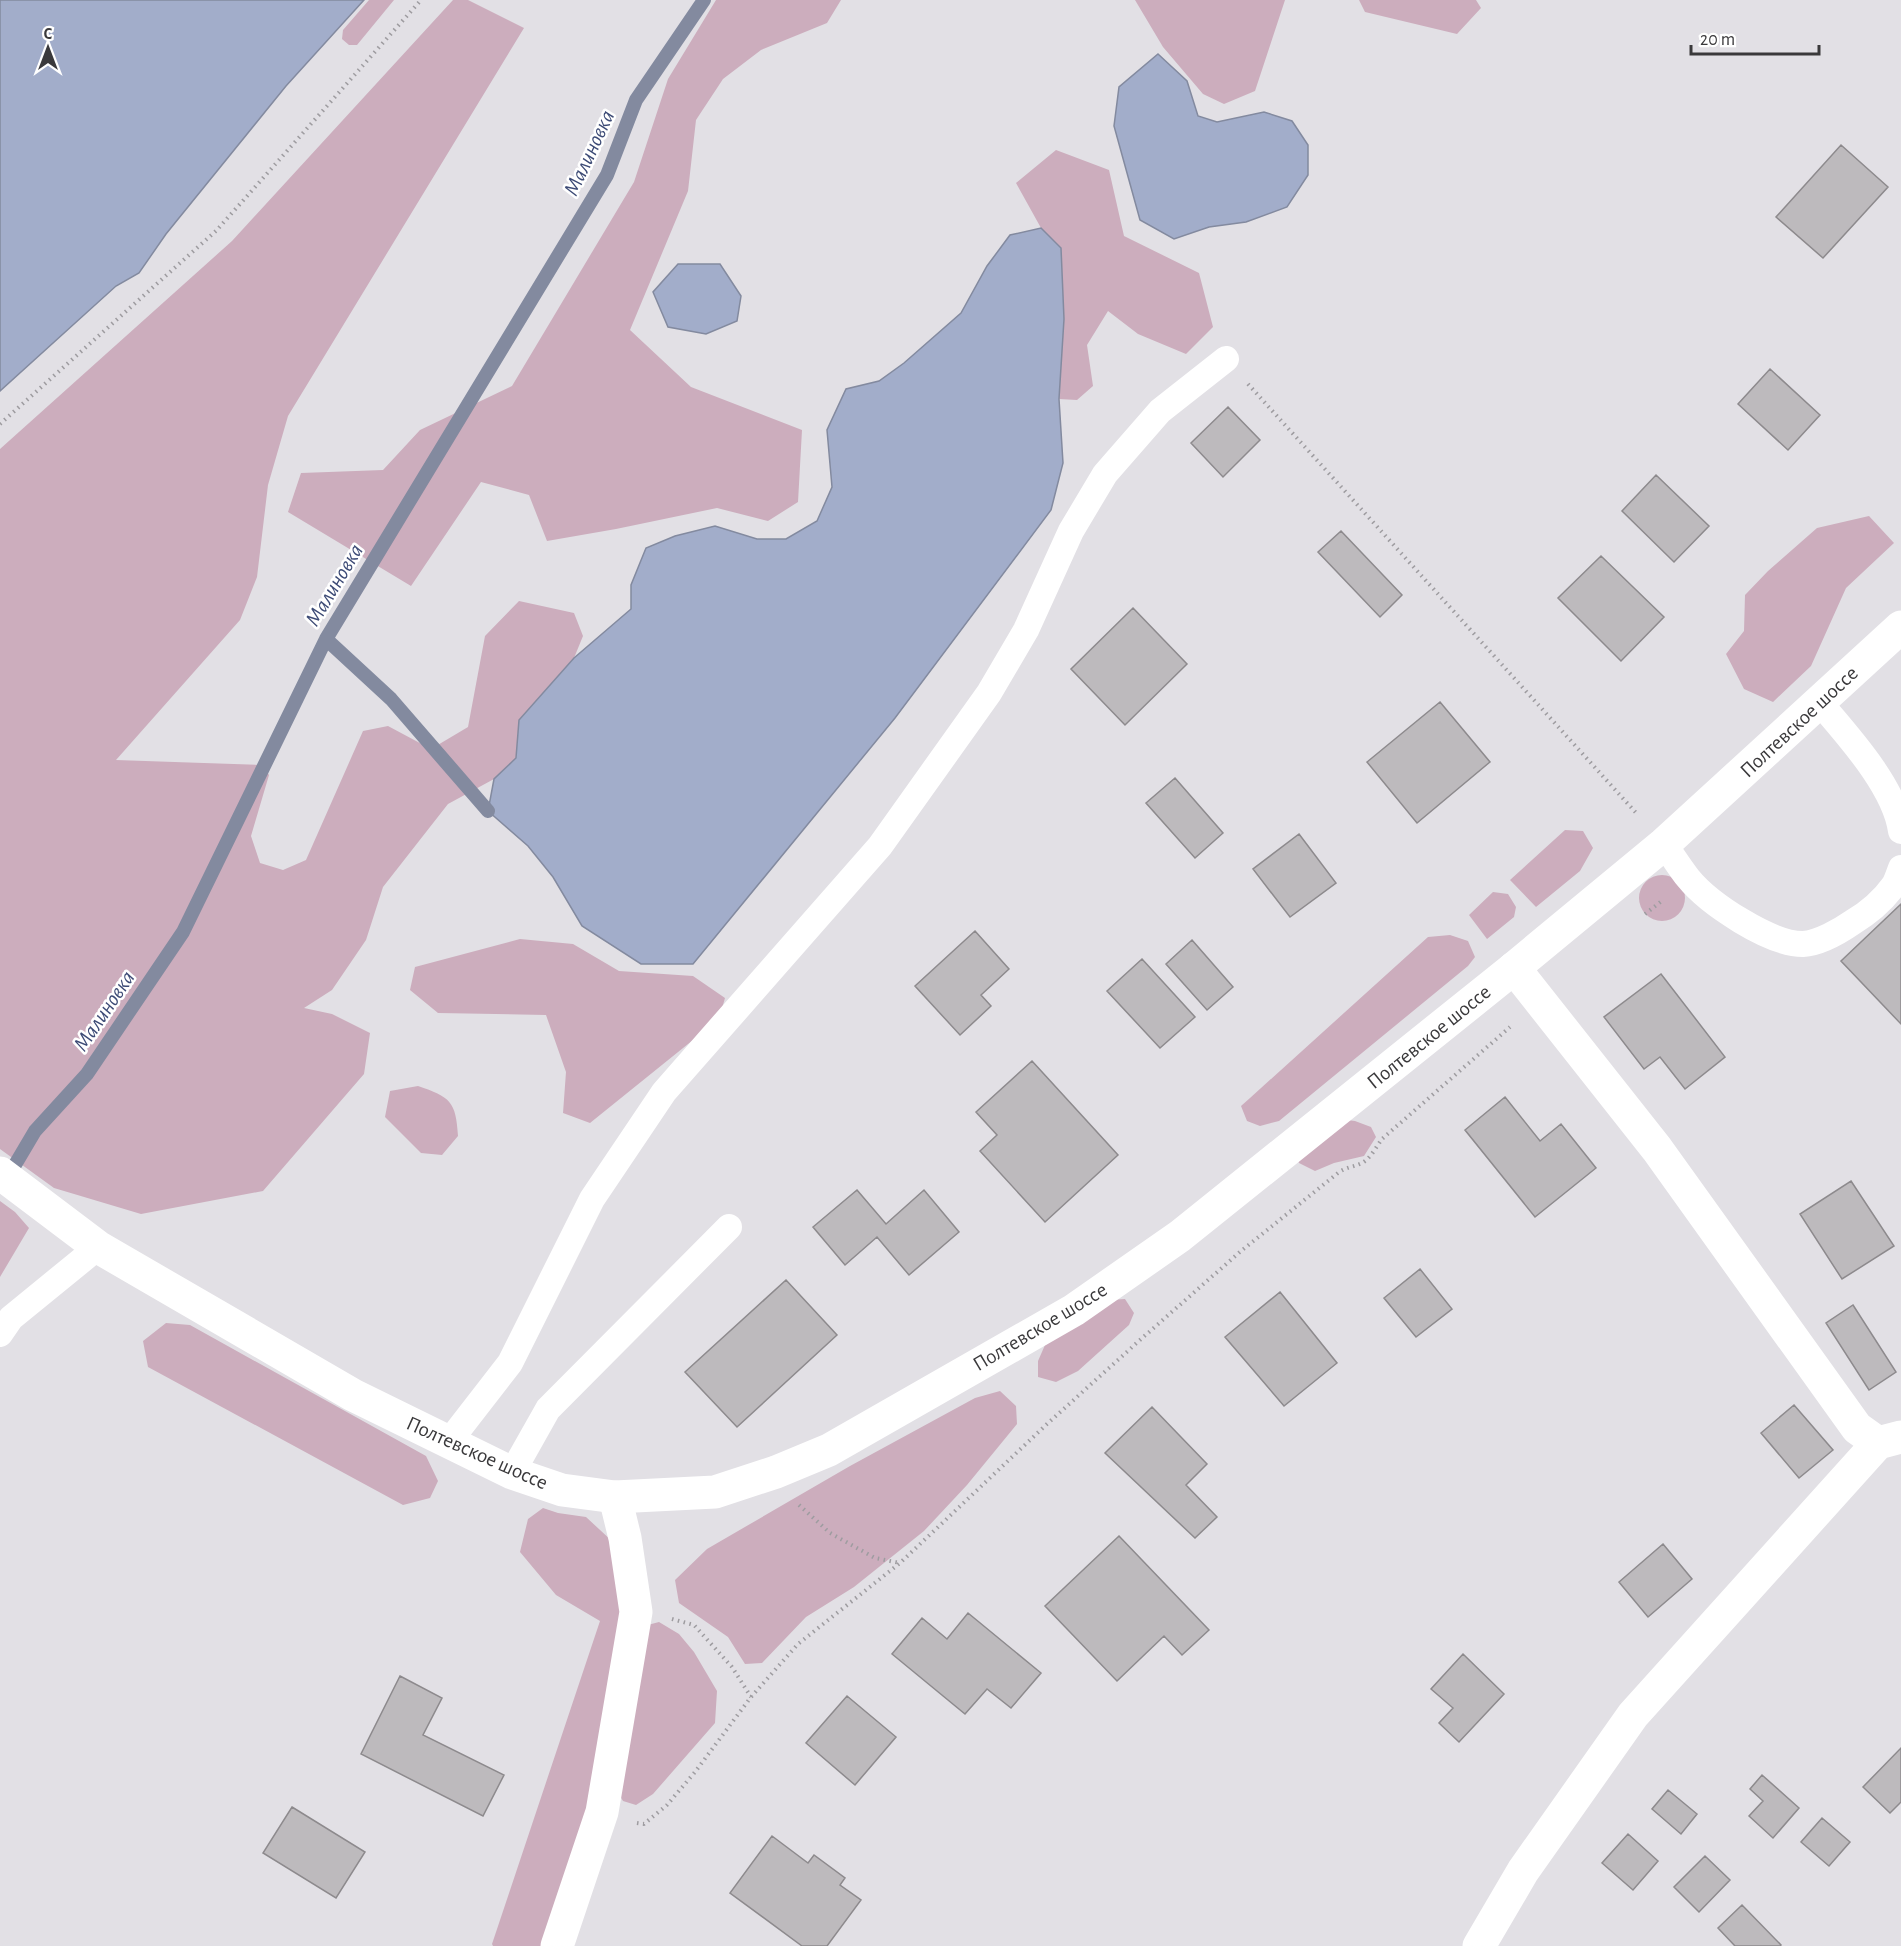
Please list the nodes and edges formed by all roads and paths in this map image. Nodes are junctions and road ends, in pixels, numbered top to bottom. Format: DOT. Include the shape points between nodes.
graph roads {
  1 [pos="422,0"];
  2 [pos="1226,359"];
  3 [pos="0,424"];
  4 [pos="1901,627"];
  5 [pos="1820,703"];
  6 [pos="1901,831"];
  7 [pos="1664,844"];
  8 [pos="1901,868"];
  9 [pos="1689,880"];
  10 [pos="1636,921"];
  11 [pos="1514,968"];
  12 [pos="1539,1000"];
  13 [pos="0,1173"];
  14 [pos="729,1227"];
  15 [pos="98,1247"];
  16 [pos="0,1334"];
  17 [pos="1889,1440"];
  18 [pos="448,1443"];
  19 [pos="512,1473"];
  20 [pos="776,1473"];
  21 [pos="615,1497"];
  22 [pos="900,1563"];
  23 [pos="636,1612"];
  24 [pos="751,1697"];
  25 [pos="602,1812"];
  26 [pos="557,1946"];
  27 [pos="1479,1946"];
  1 -- 3 [label="path" via="216,231"];
  2 -- 7 [label="path"];
  2 -- 18 [label="lane" via="1160,411 1105,474 1071,531 1026,630 989,693 880,846 664,1092 592,1199 510,1363"];
  4 -- 5 [label="street, Полтевское шоссе"];
  5 -- 6 [label="lane" via="1858,748 1888,794"];
  5 -- 7 [label="street, Полтевское шоссе"];
  7 -- 9 [label="lane"];
  7 -- 11 [label="street, Полтевское шоссе"];
  8 -- 9 [label="lane" via="1894,884 1858,920 1834,934 1803,944 1774,938 1741,920"];
  9 -- 10 [label="path"];
  11 -- 12 [label="street"];
  11 -- 20 [label="street, Полтевское шоссе" via="1180,1236 1074,1310 829,1450"];
  12 -- 17 [label="street" via="1657,1149 1857,1428"];
  12 -- 22 [label="path" via="1382,1139 1372,1155 1338,1173 1241,1251 1047,1424"];
  13 -- 15 [label="street, Полтевское шоссе"];
  14 -- 19 [label="lane" via="548,1409"];
  15 -- 16 [label="lane" via="11,1318"];
  15 -- 18 [label="street, Полтевское шоссе" via="352,1395"];
  17 -- 27 [label="street" via="1633,1715 1523,1871"];
  18 -- 19 [label="street, Полтевское шоссе"];
  19 -- 21 [label="street, Полтевское шоссе" via="562,1490"];
  20 -- 21 [label="street, Полтевское шоссе" via="715,1492"];
  20 -- 22 [label="path" via="800,1506 830,1533 875,1558"];
  21 -- 23 [label="street"];
  22 -- 24 [label="path" via="798,1644"];
  23 -- 24 [label="path" via="694,1625 732,1666"];
  23 -- 25 [label="street"];
  24 -- 25 [label="path" via="695,1772 667,1805 644,1824 621,1821"];
  25 -- 26 [label="street"];
}
